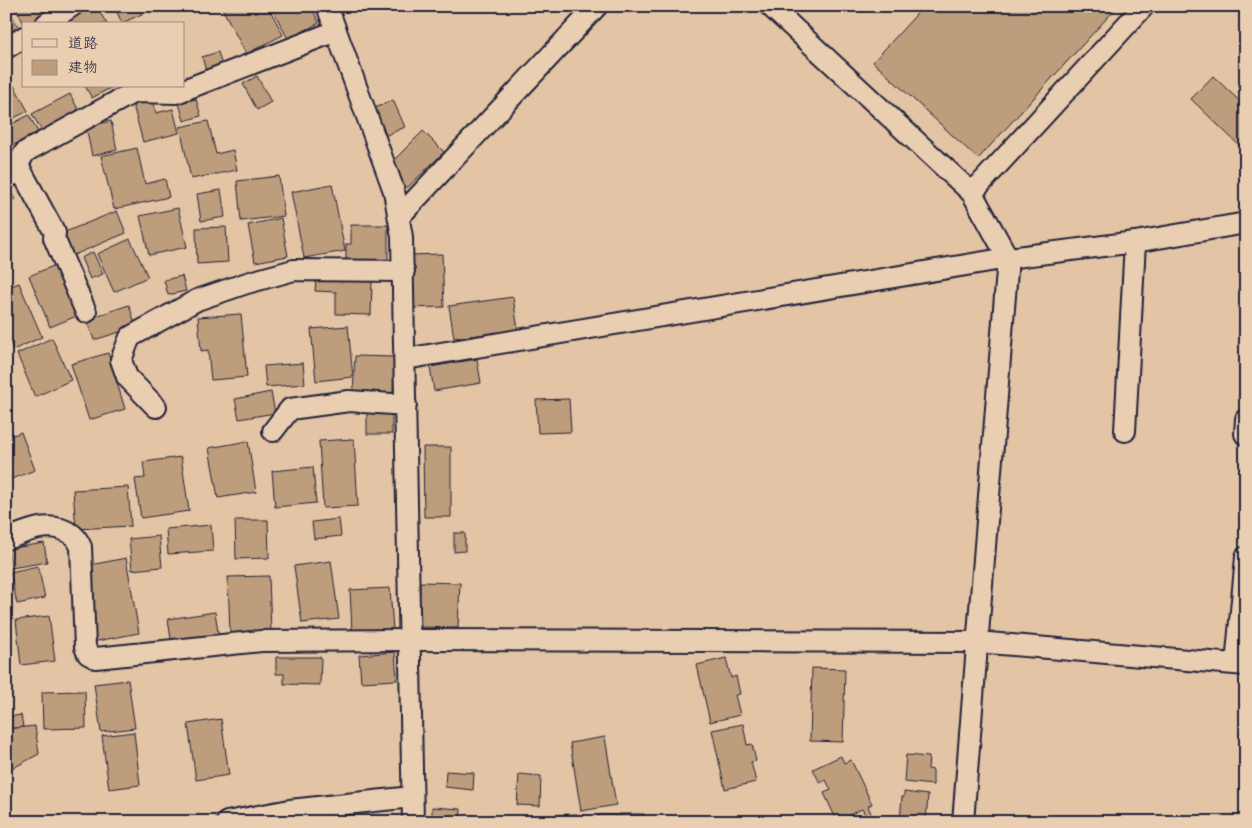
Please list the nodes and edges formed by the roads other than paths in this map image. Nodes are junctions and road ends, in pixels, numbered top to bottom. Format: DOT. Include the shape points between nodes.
graph roads {
  1 [pos="72,6"];
  2 [pos="327,6"];
  3 [pos="596,6"];
  4 [pos="770,6"];
  5 [pos="1144,6"];
  6 [pos="49,22"];
  7 [pos="336,31"];
  8 [pos="22,38"];
  9 [pos="6,48"];
  10 [pos="12,172"];
  11 [pos="972,193"];
  12 [pos="399,217"];
  13 [pos="1246,222"];
  14 [pos="1135,242"];
  15 [pos="1008,258"];
  16 [pos="404,272"];
  17 [pos="86,312"];
  18 [pos="405,360"];
  19 [pos="406,405"];
  20 [pos="156,407"];
  21 [pos="273,431"];
  22 [pos="1125,431"];
  23 [pos="6,539"];
  24 [pos="1246,558"];
  25 [pos="410,640"];
  26 [pos="977,642"];
  27 [pos="1241,665"];
  28 [pos="412,797"];
  29 [pos="227,822"];
  30 [pos="413,822"];
  31 [pos="963,822"];
  1 -- 6 [label="street"];
  2 -- 7 [label="street"];
  3 -- 12 [label="street"];
  4 -- 11 [label="street"];
  5 -- 11 [label="street"];
  7 -- 10 [label="street" via="176,93 134,92 26,152"];
  7 -- 12 [label="street" via="394,191"];
  8 -- 9 [label="street"];
  10 -- 17 [label="street" via="55,233 54,238"];
  11 -- 15 [label="street"];
  12 -- 16 [label="street"];
  13 -- 14 [label="street"];
  14 -- 15 [label="street"];
  14 -- 22 [label="street"];
  15 -- 18 [label="street"];
  15 -- 26 [label="street"];
  16 -- 18 [label="street"];
  16 -- 20 [label="street" via="294,270 197,300 130,337 121,360 127,377"];
  18 -- 19 [label="street"];
  19 -- 21 [label="street" via="349,401 290,410"];
  19 -- 25 [label="street"];
  23 -- 25 [label="street" via="50,526 77,538 81,547 85,647 88,654 96,658 262,641"];
  24 -- 27 [label="street"];
  25 -- 26 [label="street"];
  25 -- 28 [label="street"];
  26 -- 27 [label="street"];
  26 -- 31 [label="street"];
  28 -- 29 [label="street" via="290,810"];
  28 -- 30 [label="street"];
}
